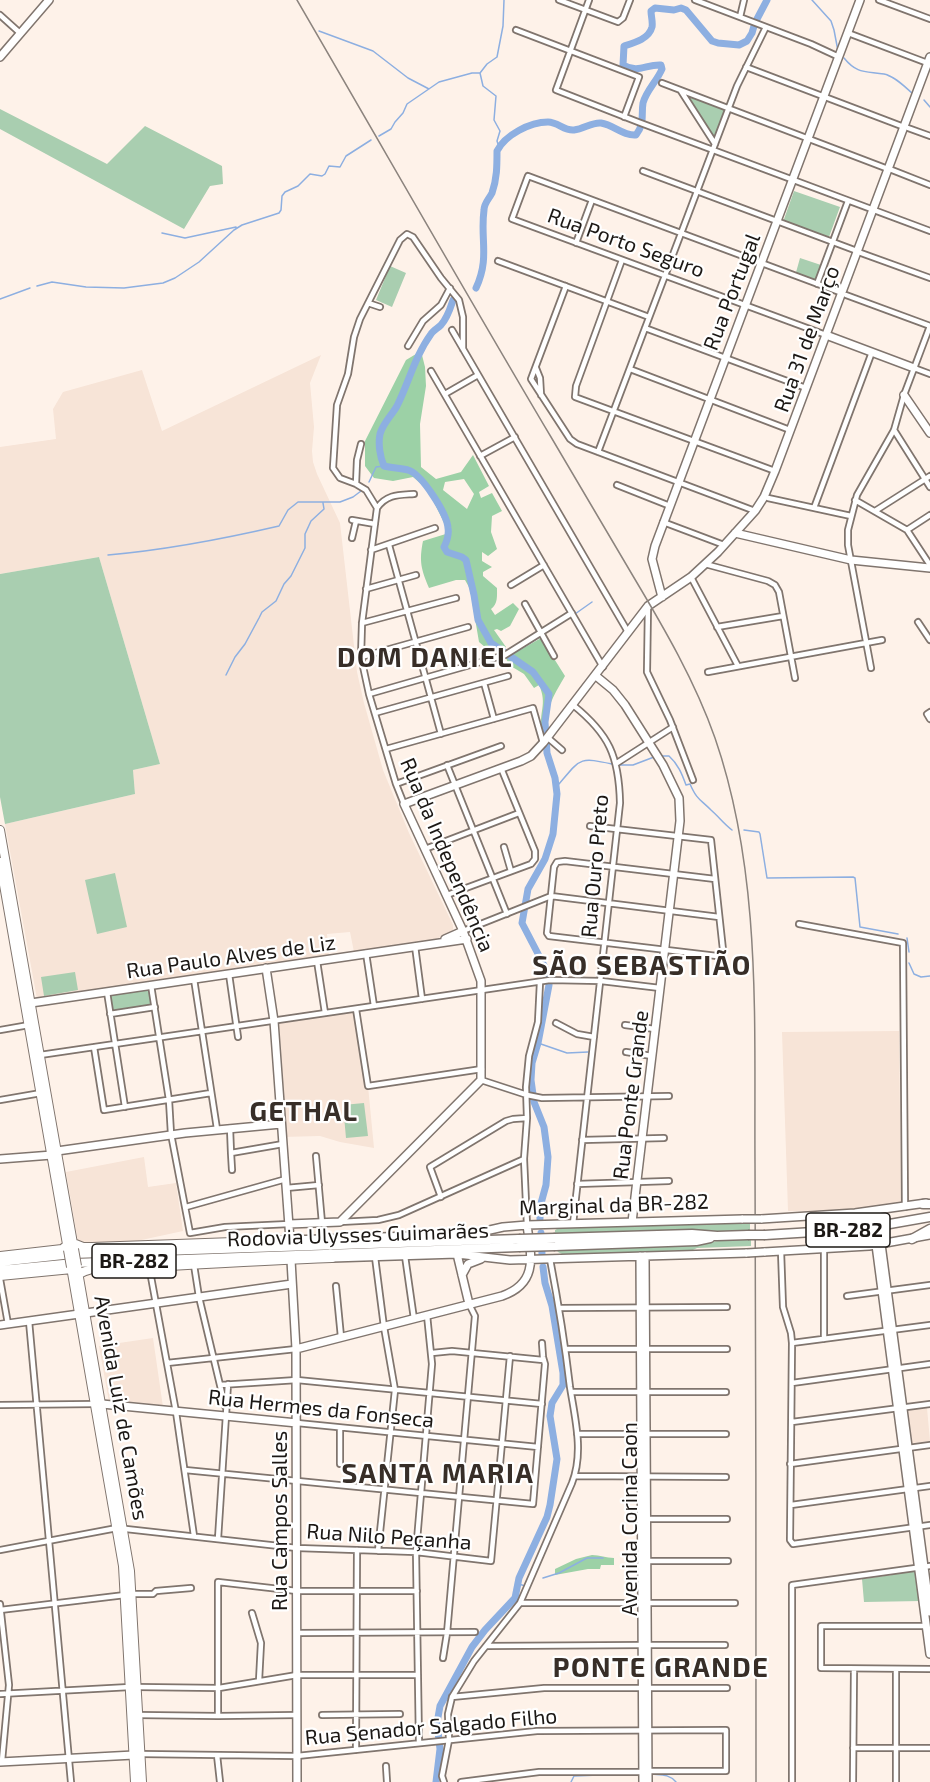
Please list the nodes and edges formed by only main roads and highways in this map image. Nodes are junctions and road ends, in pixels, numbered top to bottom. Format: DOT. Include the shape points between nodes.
graph roads {
  1 [pos="49,0"];
  2 [pos="860,0"];
  3 [pos="0,57"];
  4 [pos="929,63"];
  5 [pos="828,336"];
  6 [pos="914,368"];
  7 [pos="904,395"];
  8 [pos="930,434"];
  9 [pos="737,533"];
  10 [pos="707,565"];
  11 [pos="930,567"];
  12 [pos="662,597"];
  13 [pos="596,676"];
  14 [pos="404,804"];
  15 [pos="0,830"];
  16 [pos="1,842"];
  17 [pos="0,863"];
  18 [pos="2,882"];
  19 [pos="4,911"];
  20 [pos="463,931"];
  21 [pos="467,939"];
  22 [pos="437,943"];
  23 [pos="266,968"];
  24 [pos="31,1003"];
  25 [pos="29,1028"];
  26 [pos="281,1124"];
  27 [pos="54,1156"];
  28 [pos="0,1159"];
  29 [pos="928,1203"];
  30 [pos="930,1217"];
  31 [pos="632,1222"];
  32 [pos="289,1224"];
  33 [pos="527,1225"];
  34 [pos="549,1225"];
  35 [pos="930,1229"];
  36 [pos="930,1234"];
  37 [pos="912,1239"];
  38 [pos="271,1240"];
  39 [pos="290,1240"];
  40 [pos="519,1243"];
  41 [pos="879,1244"];
  42 [pos="312,1246"];
  43 [pos="71,1247"];
  44 [pos="256,1248"];
  45 [pos="355,1253"];
  46 [pos="457,1254"];
  47 [pos="0,1256"];
  48 [pos="251,1256"];
  49 [pos="643,1256"];
  50 [pos="332,1258"];
  51 [pos="486,1258"];
  52 [pos="531,1259"];
  53 [pos="550,1259"];
  54 [pos="291,1260"];
  55 [pos="274,1261"];
  56 [pos="0,1262"];
  57 [pos="75,1269"];
  58 [pos="0,1270"];
  59 [pos="462,1275"];
  60 [pos="0,1278"];
  61 [pos="292,1284"];
  62 [pos="470,1304"];
  63 [pos="82,1313"];
  64 [pos="4,1324"];
  65 [pos="296,1350"];
  66 [pos="99,1404"];
  67 [pos="297,1423"];
  68 [pos="644,1476"];
  69 [pos="924,1566"];
  70 [pos="645,1603"];
  71 [pos="928,1607"];
  72 [pos="930,1654"];
  73 [pos="134,1687"];
  74 [pos="137,1754"];
  75 [pos="1,1761"];
  76 [pos="646,1772"];
  77 [pos="135,1782"];
  78 [pos="142,1782"];
  79 [pos="297,1782"];
  80 [pos="643,1782"];
  81 [pos="648,1782"];
  1 -- 3 [label="main road"];
  2 -- 12 [label="main road, Rua Portugal" via="653,549"];
  4 -- 5 [label="main road, Rua 31 de Março"];
  5 -- 6 [label="main road, Rua Porto Seguro"];
  5 -- 9 [label="main road, Rua 31 de Março" via="764,497"];
  5 -- 9 [label="main road, Rua 31 de Março" via="768,498"];
  7 -- 8 [label="main road"];
  9 -- 10 [label="main road, Rua 31 de Março"];
  9 -- 10 [label="main road, Rua 31 de Março"];
  9 -- 11 [label="main road" via="851,560"];
  10 -- 12 [label="main road, Rua 31 de Março" via="672,594"];
  12 -- 13 [label="main road, Rua 31 de Março" via="648,606"];
  13 -- 14 [label="main road, Rua 31 de Março" via="526,759"];
  13 -- 31 [label="main road, Rua Ponte Grande" via="618,695 650,742 672,781 680,812"];
  14 -- 20 [label="main road, Rua da Independência"];
  15 -- 16 [label="main road, Avenida Luiz de Camões"];
  16 -- 24 [label="main road, Avenida Luiz de Camões"];
  17 -- 18 [label="main road, Avenida Luiz de Camões"];
  18 -- 19 [label="main road, Avenida Luiz de Camões"];
  19 -- 25 [label="main road, Avenida Luiz de Camões"];
  20 -- 21 [label="main road, Rua da Independência"];
  20 -- 22 [label="main road, Rua Paulo Alves de Liz"];
  21 -- 22 [label="main road, Rua Paulo Alves de Liz"];
  21 -- 32 [label="main road, Rua da Independência" via="483,990 482,1080 340,1222"];
  22 -- 23 [label="main road, Rua Paulo Alves de Liz"];
  23 -- 24 [label="main road, Rua Paulo Alves de Liz"];
  23 -- 26 [label="main road"];
  24 -- 25 [label="main road"];
  24 -- 27 [label="main road, Avenida Luiz de Camões" via="52,1121"];
  25 -- 27 [label="main road, Avenida Luiz de Camões"];
  26 -- 27 [label="main road" via="171,1134"];
  26 -- 32 [label="main road"];
  27 -- 28 [label="main road"];
  27 -- 43 [label="main road, Avenida Luiz de Camões"];
  27 -- 43 [label="main road, Avenida Luiz de Camões" via="61,1175"];
  29 -- 31 [label="main road, Marginal da BR-282, bridge" via="815,1216"];
  30 -- 40 [label="highway, Rodovia Ulysses Guimarães / BR-282, bridge" via="861,1229 717,1236 696,1241"];
  31 -- 34 [label="main road, Marginal da BR-282"];
  32 -- 39 [label="main road"];
  33 -- 34 [label="main road, Marginal da BR-282"];
  33 -- 39 [label="main road, Marginal da BR-282" via="472,1234"];
  33 -- 52 [label="main road"];
  34 -- 53 [label="main road"];
  35 -- 37 [label="highway"];
  36 -- 37 [label="main road"];
  37 -- 41 [label="main road"];
  38 -- 39 [label="main road, Marginal da BR-282"];
  38 -- 43 [label="main road, Marginal da BR-282"];
  38 -- 44 [label="highway"];
  39 -- 42 [label="highway"];
  40 -- 42 [label="highway, Rodovia Ulysses Guimarães / BR-282"];
  40 -- 45 [label="highway, Rodovia Ulysses Guimarães / BR-282"];
  41 -- 49 [label="main road, bridge"];
  41 -- 69 [label="main road"];
  42 -- 44 [label="highway, Rodovia Ulysses Guimarães / BR-282"];
  43 -- 47 [label="main road, Marginal da BR-282"];
  43 -- 57 [label="main road, Avenida Luiz de Camões, bridge"];
  44 -- 56 [label="highway, Rodovia Ulysses Guimarães / BR-282" via="72,1254"];
  45 -- 48 [label="highway, Rodovia Ulysses Guimarães / BR-282"];
  45 -- 50 [label="highway"];
  46 -- 50 [label="main road"];
  46 -- 51 [label="main road"];
  46 -- 59 [label="main road"];
  48 -- 55 [label="highway"];
  48 -- 58 [label="highway, Rodovia Ulysses Guimarães / BR-282"];
  49 -- 53 [label="main road"];
  49 -- 68 [label="main road, Avenida Corina Caon"];
  50 -- 54 [label="main road"];
  51 -- 52 [label="main road"];
  51 -- 59 [label="main road" via="468,1264"];
  52 -- 53 [label="main road"];
  52 -- 62 [label="main road" via="528,1275 513,1291"];
  54 -- 55 [label="main road"];
  54 -- 61 [label="main road, Rua Campos Salles"];
  55 -- 57 [label="main road"];
  57 -- 60 [label="main road"];
  57 -- 63 [label="main road, Avenida Luiz de Camões"];
  59 -- 62 [label="main road"];
  61 -- 63 [label="main road"];
  61 -- 65 [label="main road, Rua Campos Salles"];
  62 -- 65 [label="main road"];
  63 -- 64 [label="main road"];
  63 -- 66 [label="main road, Avenida Luiz de Camões"];
  65 -- 67 [label="main road, Rua Campos Salles"];
  66 -- 67 [label="main road, Rua Hermes da Fonseca"];
  66 -- 73 [label="main road, Avenida Luiz de Camões" via="129,1595"];
  67 -- 79 [label="main road, Rua Campos Salles"];
  68 -- 70 [label="main road, Avenida Corina Caon"];
  68 -- 70 [label="main road, Avenida Corina Caon"];
  69 -- 71 [label="main road"];
  70 -- 76 [label="main road, Avenida Corina Caon"];
  71 -- 72 [label="main road"];
  73 -- 74 [label="main road, Avenida Luiz de Camões"];
  73 -- 74 [label="main road, Avenida Luiz de Camões"];
  74 -- 75 [label="main road, Rua Senador Salgado Filho"];
  74 -- 77 [label="main road, Avenida Luiz de Camões"];
  74 -- 78 [label="main road, Avenida Luiz de Camões"];
  76 -- 80 [label="main road, Avenida Corina Caon"];
  76 -- 81 [label="main road, Avenida Corina Caon"];
}
